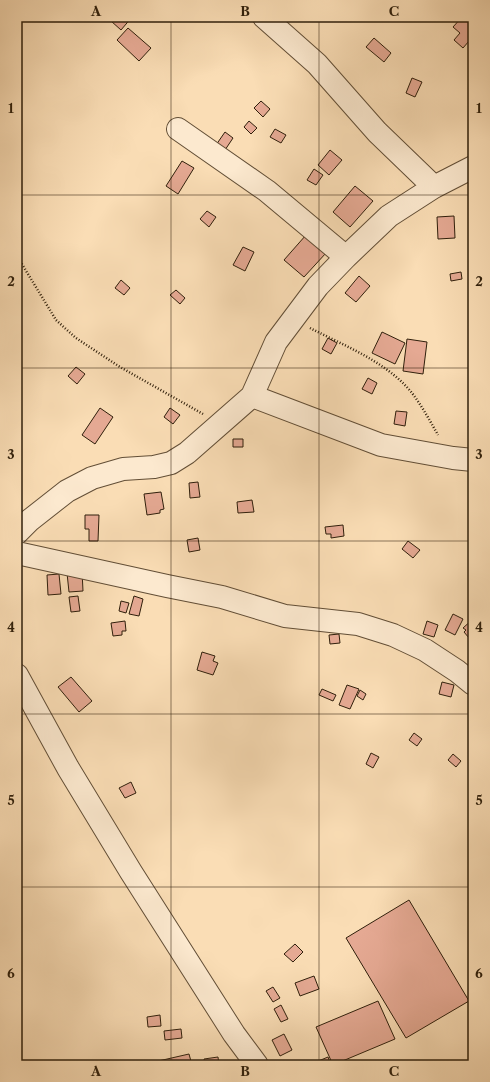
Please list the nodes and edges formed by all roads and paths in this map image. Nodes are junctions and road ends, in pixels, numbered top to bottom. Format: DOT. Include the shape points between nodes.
graph roads {
  1 [pos="264,17"];
  2 [pos="178,129"];
  3 [pos="473,167"];
  4 [pos="434,187"];
  5 [pos="17,256"];
  6 [pos="346,257"];
  7 [pos="292,319"];
  8 [pos="252,396"];
  9 [pos="221,424"];
  10 [pos="463,459"];
  11 [pos="17,533"];
  12 [pos="17,553"];
  13 [pos="17,675"];
  14 [pos="473,684"];
  15 [pos="257,1065"];
  1 -- 4 [label="street" via="317,64 377,132"];
  2 -- 6 [label="street" via="267,191"];
  3 -- 4 [label="street"];
  4 -- 6 [label="street" via="389,216"];
  5 -- 9 [label="path" via="56,320 76,338 120,367"];
  6 -- 7 [label="street" via="318,286"];
  7 -- 8 [label="street" via="276,342"];
  7 -- 10 [label="path" via="361,353 383,367 411,393"];
  8 -- 9 [label="street"];
  8 -- 10 [label="street" via="380,445"];
  9 -- 11 [label="street" via="171,463 123,469 92,478 67,491"];
  12 -- 14 [label="street" via="222,597 285,616 358,624 393,635 425,650"];
  13 -- 15 [label="street" via="68,768 127,865 234,1034"];
}
